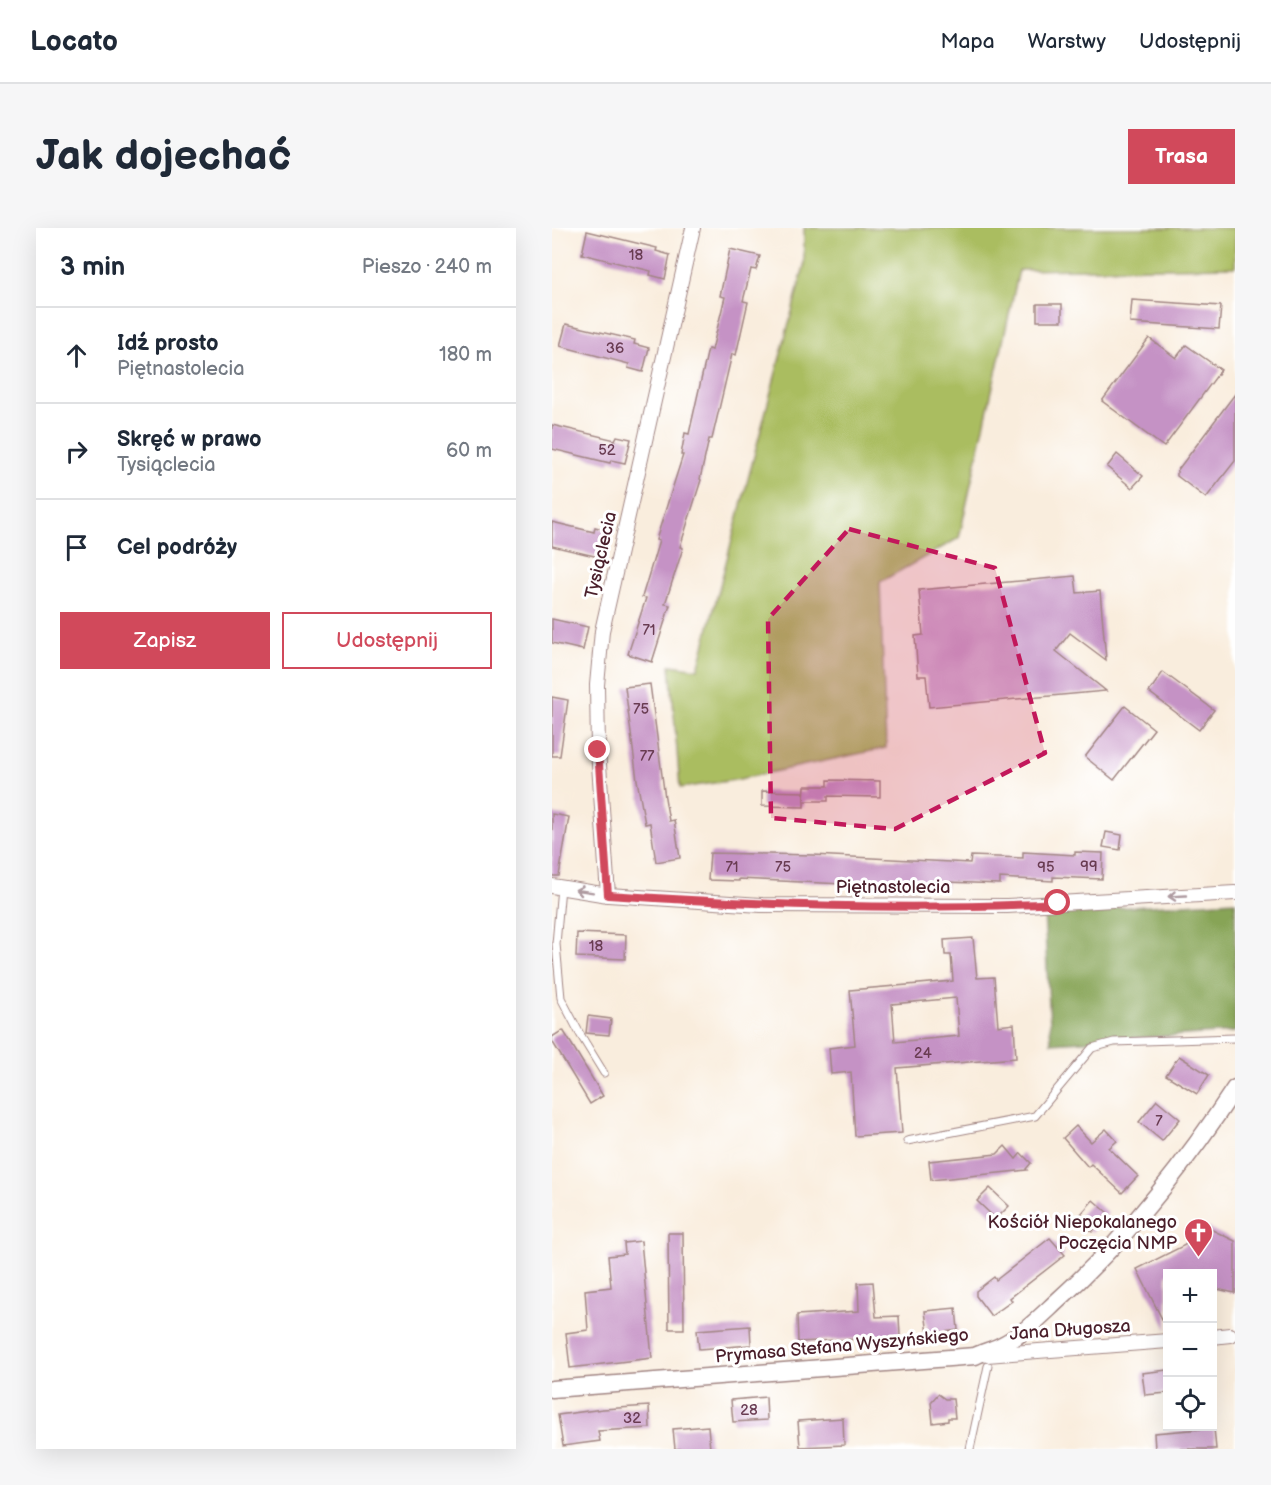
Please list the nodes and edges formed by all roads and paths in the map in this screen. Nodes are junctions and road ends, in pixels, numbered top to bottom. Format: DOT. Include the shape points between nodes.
graph roads {
  1 [pos="693,228"];
  2 [pos="557,886"];
  3 [pos="1235,893"];
  4 [pos="608,895"];
  5 [pos="1235,1038"];
  6 [pos="604,1073"];
  7 [pos="1235,1088"];
  8 [pos="907,1141"];
  9 [pos="1230,1335"];
  10 [pos="1217,1336"];
  11 [pos="1163,1341"];
  12 [pos="981,1361"];
  13 [pos="552,1389"];
  14 [pos="970,1449"];
  1 -- 4 [label="street, Tysiąclecia" via="602,631 597,685 598,750"];
  4 -- 2 [label="street, Piętnastolecia, one-way"];
  2 -- 6 [label="lane" via="556,944 561,998"];
  3 -- 4 [label="street, Piętnastolecia, one-way" via="1007,906 761,905"];
  5 -- 8 [label="lane" via="1114,1042 1092,1048 1035,1116"];
  7 -- 12 [label="street, Prymasa Stefana Wyszyńskiego" via="1142,1212 1079,1282 1030,1326"];
  9 -- 10 [label="street"];
  11 -- 12 [label="street, Jana Długosza"];
  12 -- 13 [label="street, Prymasa Stefana Wyszyńskiego"];
  12 -- 14 [label="lane"];
}
